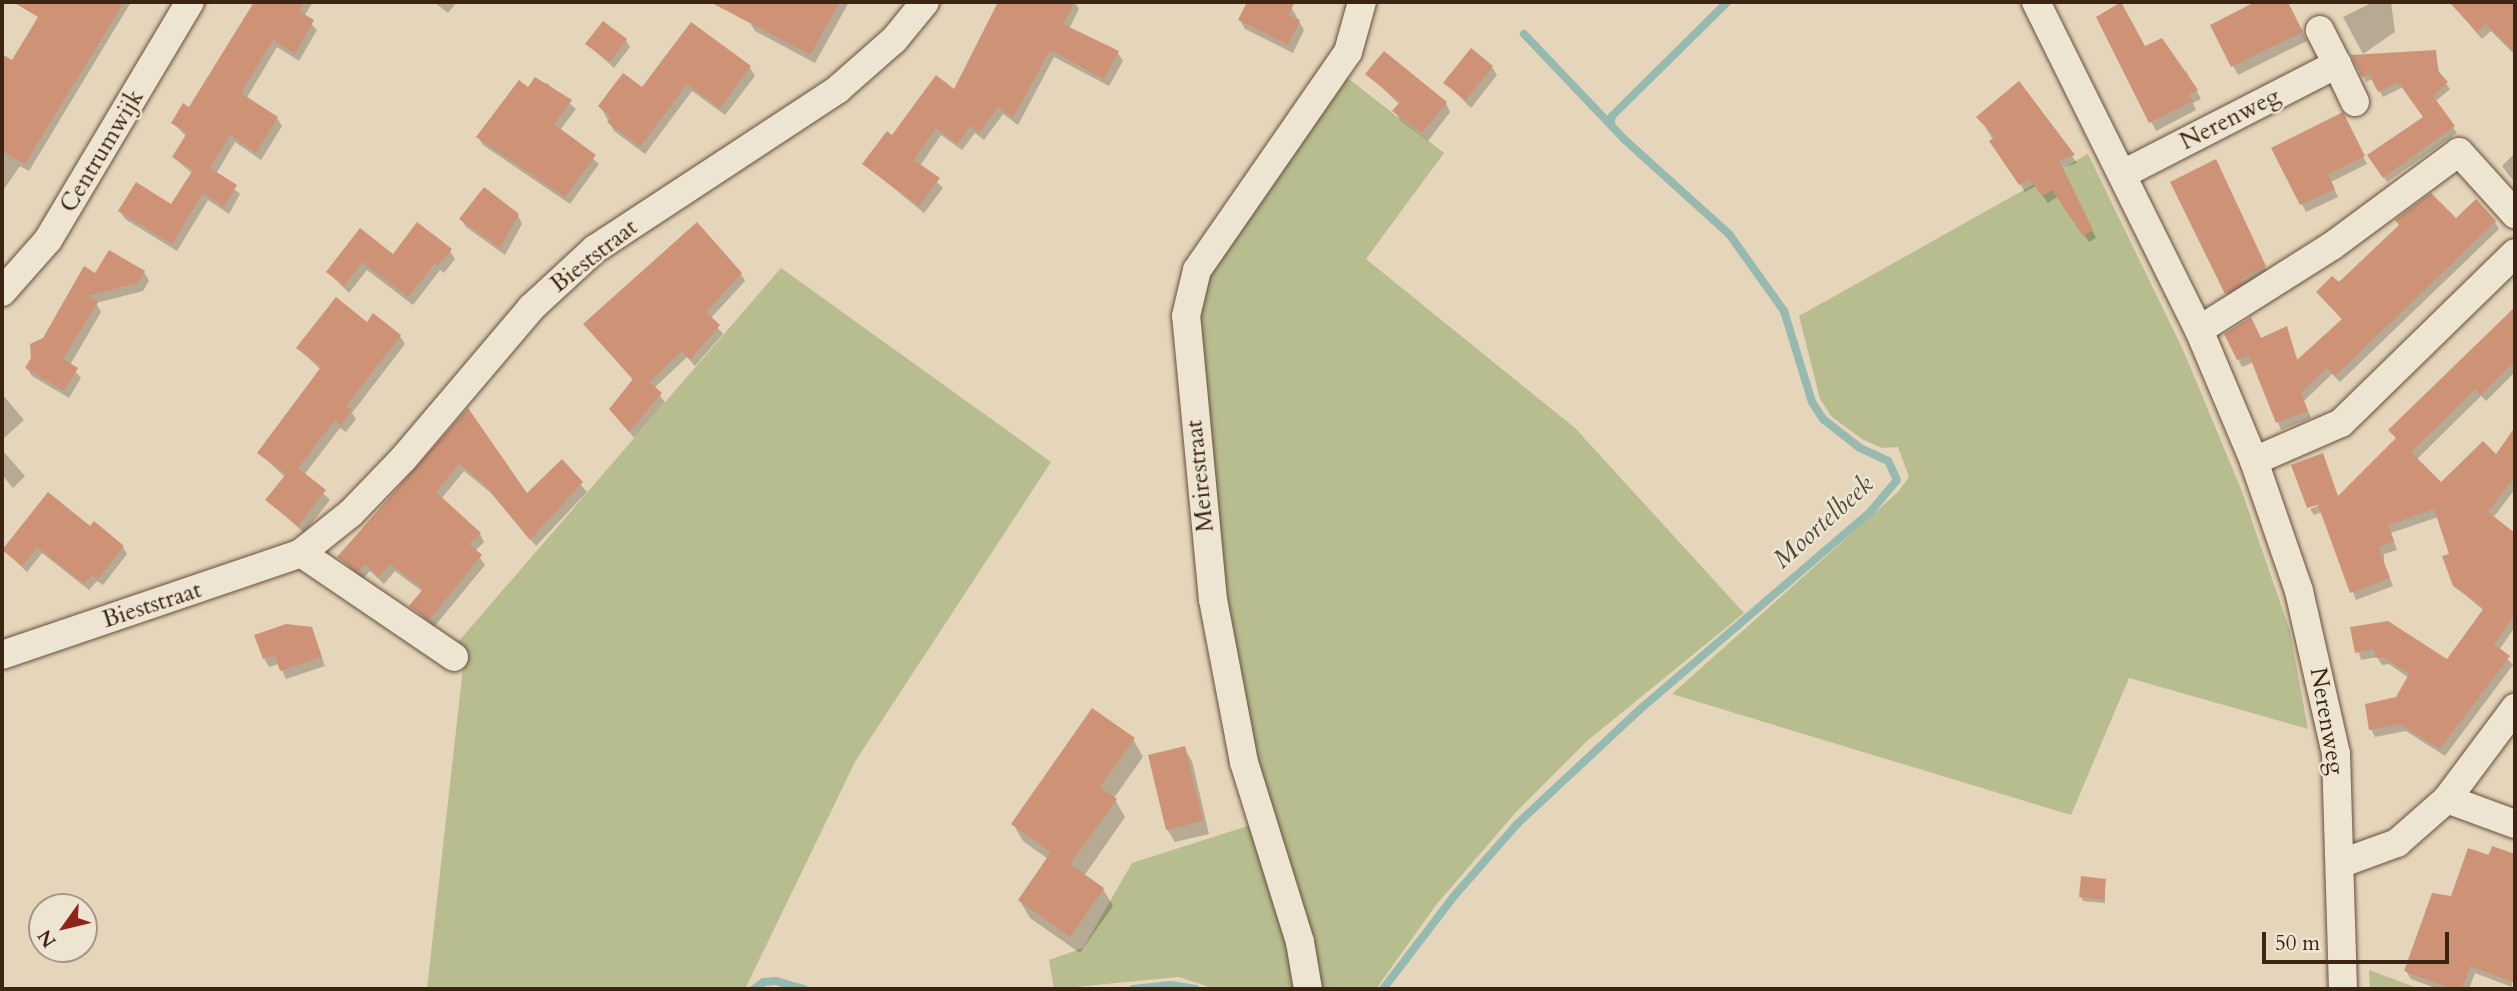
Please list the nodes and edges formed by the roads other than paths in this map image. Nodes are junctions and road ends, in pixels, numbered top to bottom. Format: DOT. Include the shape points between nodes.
graph roads {
  1 [pos="190,2"];
  2 [pos="925,2"];
  3 [pos="1362,2"];
  4 [pos="2036,2"];
  5 [pos="2320,30"];
  6 [pos="2337,64"];
  7 [pos="2356,102"];
  8 [pos="2123,174"];
  9 [pos="2515,214"];
  10 [pos="2515,253"];
  11 [pos="2,292"];
  12 [pos="2199,330"];
  13 [pos="2254,461"];
  14 [pos="301,553"];
  15 [pos="2,655"];
  16 [pos="454,657"];
  17 [pos="2515,708"];
  18 [pos="2447,799"];
  19 [pos="2515,824"];
  20 [pos="2342,863"];
  21 [pos="1308,989"];
  22 [pos="2343,989"];
  1 -- 11 [label="street, Centrumwijk" via="48,240"];
  2 -- 14 [label="street, Bieststraat" via="894,40 837,90 595,249 531,308 360,504"];
  3 -- 21 [label="street, Meirestraat" via="1348,52 1197,270 1186,316 1213,600 1244,762 1300,942"];
  4 -- 8 [label="street, Nerenweg"];
  5 -- 6 [label="street"];
  6 -- 7 [label="street"];
  6 -- 8 [label="street, Nerenweg"];
  8 -- 12 [label="street, Nerenweg"];
  9 -- 12 [label="street" via="2459,152 2332,246"];
  10 -- 13 [label="street" via="2341,423"];
  12 -- 13 [label="street, Nerenweg"];
  13 -- 20 [label="street, Nerenweg" via="2300,591 2325,696 2336,754"];
  14 -- 15 [label="street, Bieststraat"];
  14 -- 16 [label="street"];
  17 -- 18 [label="street"];
  18 -- 19 [label="street"];
  18 -- 20 [label="street" via="2397,843"];
  20 -- 22 [label="street, Nerenweg"];
}
